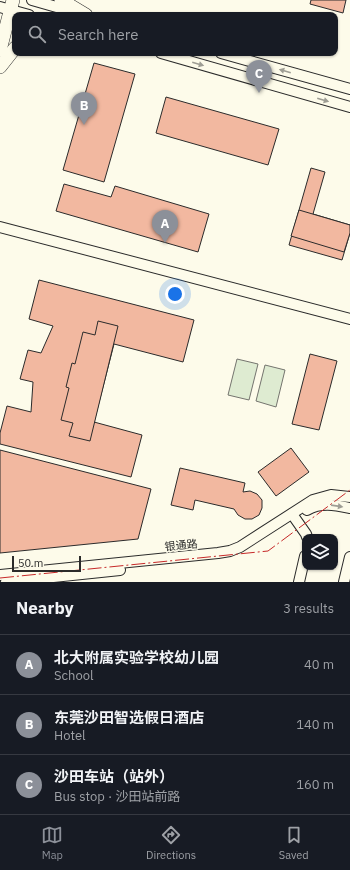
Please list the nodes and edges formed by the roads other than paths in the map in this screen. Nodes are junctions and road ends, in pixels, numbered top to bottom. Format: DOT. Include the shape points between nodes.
graph roads {
  1 [pos="32,0"];
  2 [pos="61,0"];
  3 [pos="8,5"];
  4 [pos="23,12"];
  5 [pos="75,12"];
  6 [pos="81,12"];
  7 [pos="0,50"];
  8 [pos="12,52"];
  9 [pos="172,56"];
  10 [pos="232,56"];
  11 [pos="0,67"];
  12 [pos="350,89"];
  13 [pos="350,107"];
  14 [pos="0,227"];
  15 [pos="350,319"];
  16 [pos="350,497"];
  17 [pos="350,508"];
  18 [pos="294,516"];
  19 [pos="305,534"];
  20 [pos="350,557"];
  21 [pos="302,569"];
  22 [pos="0,575"];
  23 [pos="6,582"];
  24 [pos="299,582"];
  25 [pos="344,582"];
  1 -- 5 [label="street"];
  2 -- 6 [label="main road"];
  3 -- 4 [label="street"];
  3 -- 7 [label="main road"];
  8 -- 11 [label="main road"];
  9 -- 13 [label="street, one-way"];
  12 -- 10 [label="street, one-way"];
  14 -- 15 [label="street"];
  16 -- 18 [label="street, 银通路" via="324,496 313,500"];
  18 -- 17 [label="street, 银通路, one-way" via="314,506"];
  18 -- 19 [label="street"];
  18 -- 22 [label="street, 银通路" via="240,547 218,554"];
  18 -- 23 [label="street, 银通路" via="243,552 231,557"];
  20 -- 25 [label="street"];
  21 -- 24 [label="street"];
}
